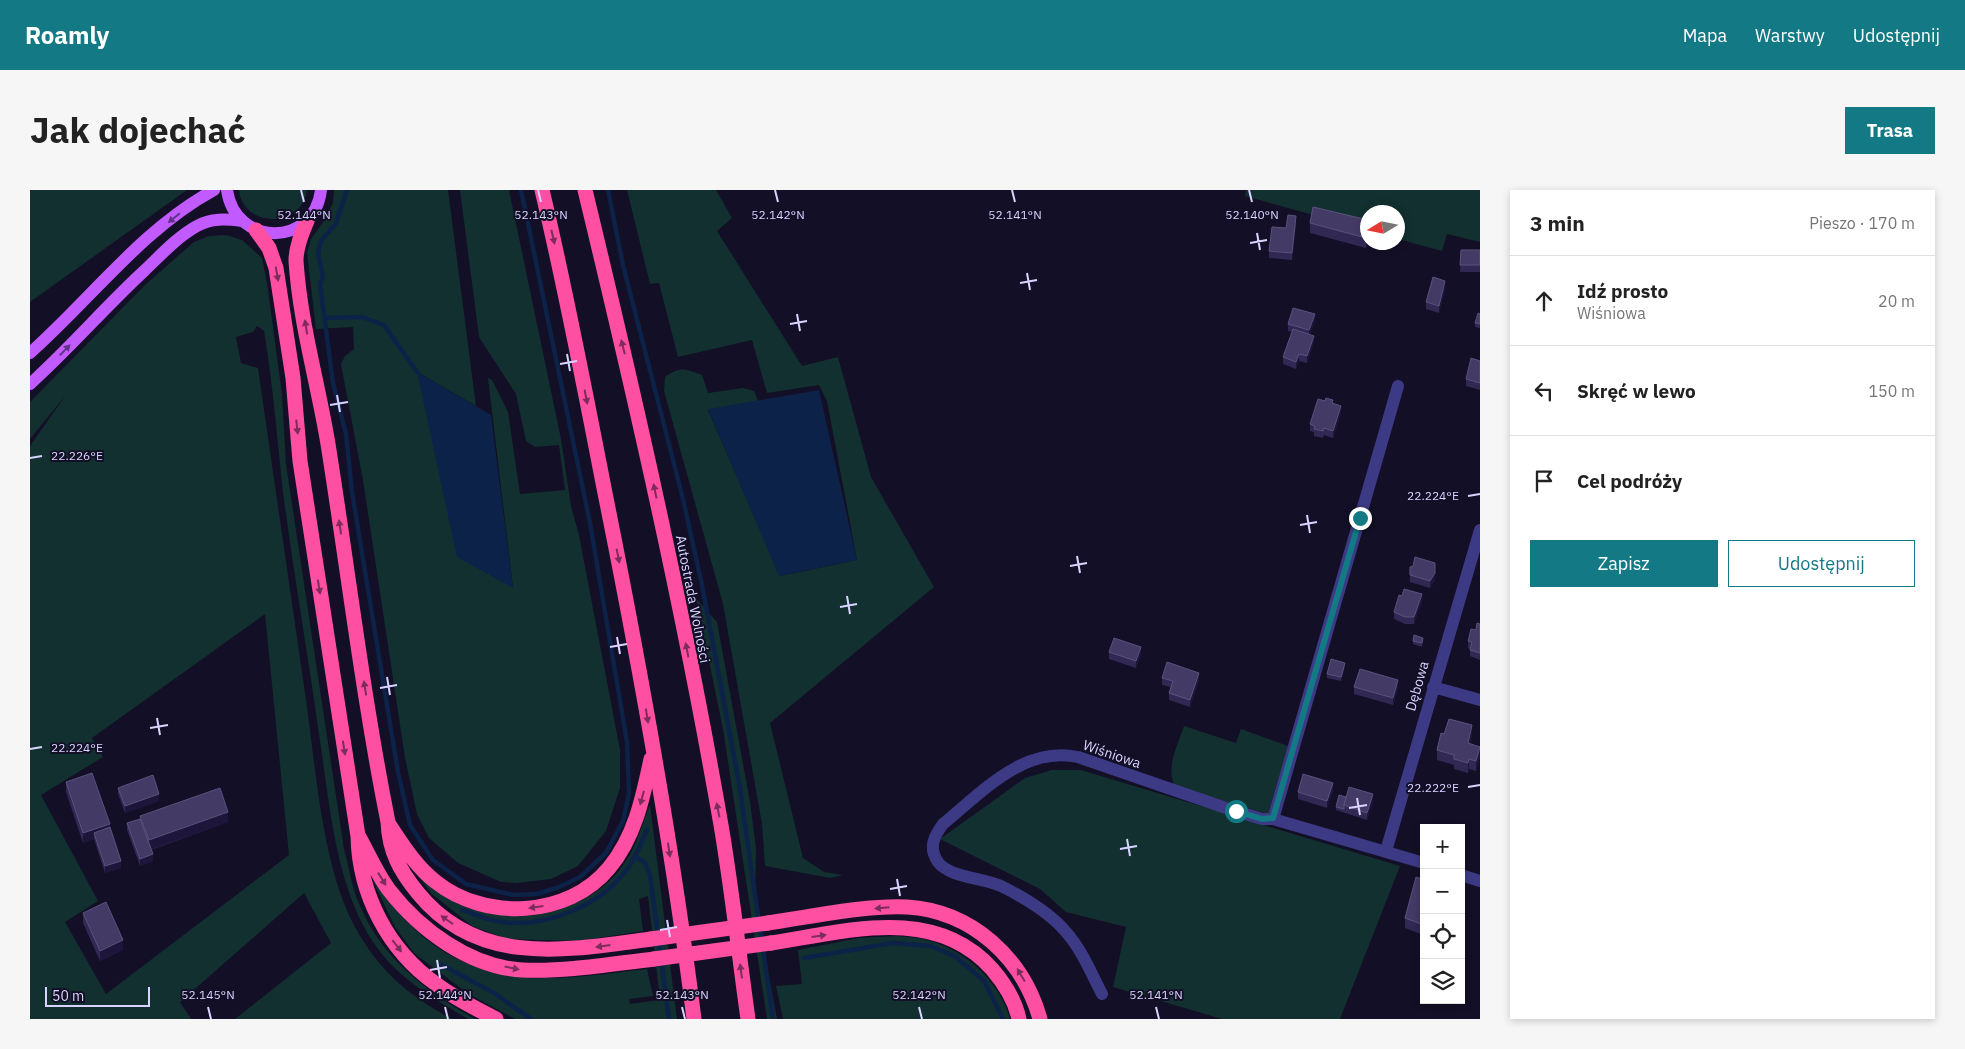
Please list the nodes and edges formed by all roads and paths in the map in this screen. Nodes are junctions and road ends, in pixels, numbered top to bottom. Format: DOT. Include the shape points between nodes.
graph roads {
  1 [pos="214,190"];
  2 [pos="227,190"];
  3 [pos="321,190"];
  4 [pos="542,190"];
  5 [pos="585,190"];
  6 [pos="242,221"];
  7 [pos="307,221"];
  8 [pos="256,230"];
  9 [pos="30,354"];
  10 [pos="30,384"];
  11 [pos="1398,386"];
  12 [pos="1480,530"];
  13 [pos="1433,687"];
  14 [pos="1480,700"];
  15 [pos="653,750"];
  16 [pos="1273,818"];
  17 [pos="388,822"];
  18 [pos="358,836"];
  19 [pos="1386,851"];
  20 [pos="1420,863"];
  21 [pos="1465,877"];
  22 [pos="1480,882"];
  23 [pos="1102,994"];
  24 [pos="496,1019"];
  25 [pos="694,1019"];
  26 [pos="748,1019"];
  27 [pos="1019,1019"];
  28 [pos="1040,1019"];
  1 -- 9 [label="main road, one-way" via="157,231"];
  2 -- 6 [label="main road" via="232,207"];
  3 -- 7 [label="main road" via="319,202"];
  4 -- 15 [label="highway, one-way" via="562,275"];
  26 -- 5 [label="highway, Autostrada Wolności, one-way" via="721,826 689,659 638,408"];
  6 -- 8 [label="main road"];
  10 -- 6 [label="main road, one-way" via="178,239 209,221"];
  7 -- 8 [label="main road" via="283,233"];
  17 -- 7 [label="highway, one-way" via="298,277 298,248"];
  8 -- 18 [label="highway, one-way" via="269,248 276,268 300,461"];
  11 -- 16 [label="street"];
  12 -- 13 [label="street, Dębowa"];
  13 -- 14 [label="street"];
  13 -- 19 [label="street, Dębowa"];
  15 -- 17 [label="highway, one-way" via="636,821 609,868 565,899 542,906 498,908 456,895 421,868"];
  15 -- 25 [label="highway, one-way"];
  16 -- 19 [label="street, Wiśniowa"];
  16 -- 23 [label="street, Wiśniowa" via="1262,819 1223,808 1067,754 1037,758 1006,773 943,824 932,842 937,862 946,869 1000,885 1051,918 1066,931 1082,954"];
  28 -- 17 [label="highway, one-way, bridge" via="1019,970 979,930 944,915 908,907 768,922 574,950 517,948 472,935 442,917 409,882 390,847"];
  18 -- 24 [label="highway, one-way" via="359,863 367,893 398,949 434,983"];
  18 -- 27 [label="highway, one-way, bridge" via="388,888 412,917 443,941 479,959 520,970 550,970 903,927 936,932 964,945 986,962 1008,991"];
  19 -- 20 [label="street, Wiśniowa"];
  21 -- 22 [label="street"];
}
